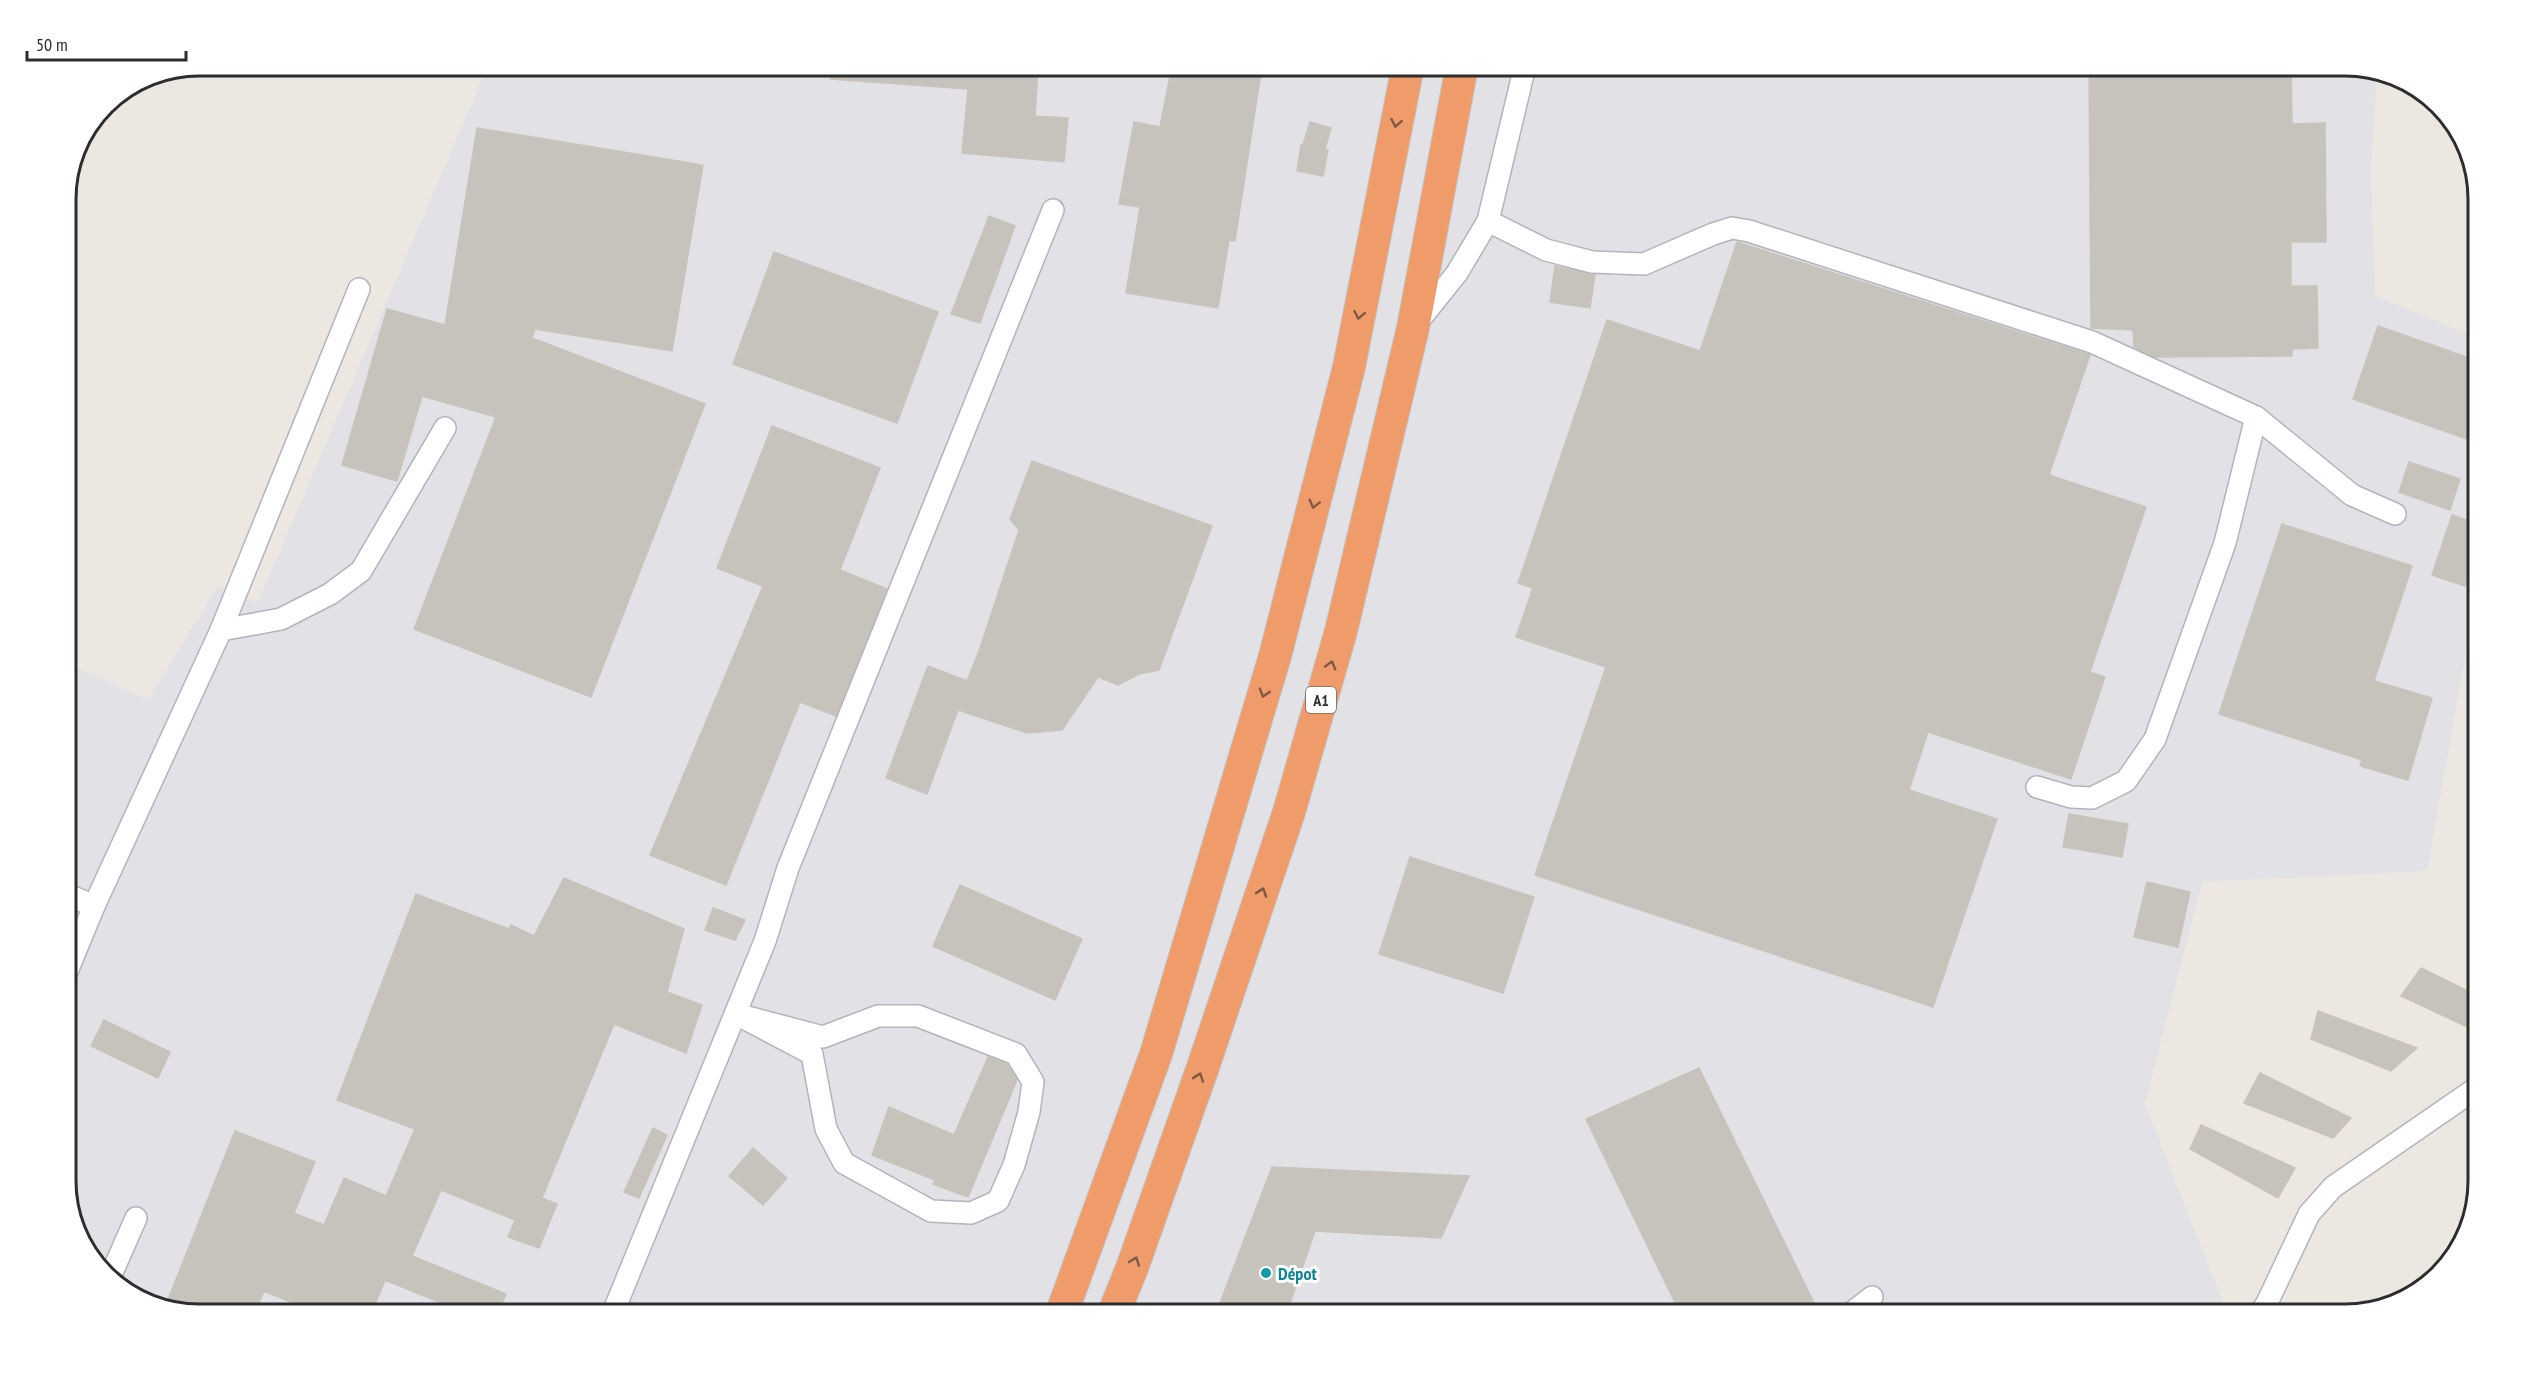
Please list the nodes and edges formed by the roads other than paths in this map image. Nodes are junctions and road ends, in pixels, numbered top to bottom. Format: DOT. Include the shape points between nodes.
graph roads {
  1 [pos="1406,76"];
  2 [pos="1460,76"];
  3 [pos="1523,76"];
  4 [pos="1053,210"];
  5 [pos="1488,221"];
  6 [pos="359,289"];
  7 [pos="1413,328"];
  8 [pos="2256,417"];
  9 [pos="445,428"];
  10 [pos="2395,514"];
  11 [pos="221,630"];
  12 [pos="2037,787"];
  13 [pos="77,899"];
  14 [pos="94,906"];
  15 [pos="77,947"];
  16 [pos="736,1014"];
  17 [pos="2468,1094"];
  18 [pos="136,1218"];
  19 [pos="113,1269"];
  20 [pos="1872,1297"];
  21 [pos="617,1304"];
  22 [pos="1065,1304"];
  23 [pos="1117,1304"];
  24 [pos="1863,1304"];
  25 [pos="2266,1304"];
  1 -- 22 [label="highway, one-way" via="1349,367 1275,656 1156,1054"];
  2 -- 7 [label="highway, A1"];
  3 -- 5 [label="street"];
  4 -- 16 [label="street" via="788,868"];
  5 -- 7 [label="street" via="1457,273"];
  5 -- 8 [label="street" via="1546,250 1592,262 1644,264 1732,228 1749,231 2092,342"];
  6 -- 11 [label="street"];
  23 -- 7 [label="highway, A1, one-way" via="1289,812 1341,631"];
  8 -- 10 [label="street" via="2352,495"];
  8 -- 12 [label="street" via="2225,543 2155,739 2126,780 2092,798 2071,797"];
  9 -- 11 [label="street" via="362,571 330,594 281,619"];
  11 -- 14 [label="street"];
  13 -- 14 [label="street"];
  14 -- 15 [label="street"];
  16 -- 16 [label="street" via="823,1037 878,1016 918,1016 1016,1054 1033,1082 1014,1165 998,1201 971,1213 931,1211 844,1163 826,1129 812,1054"];
  16 -- 21 [label="street"];
  17 -- 25 [label="street" via="2333,1187 2309,1214"];
  18 -- 19 [label="street"];
  20 -- 24 [label="street"];
}
